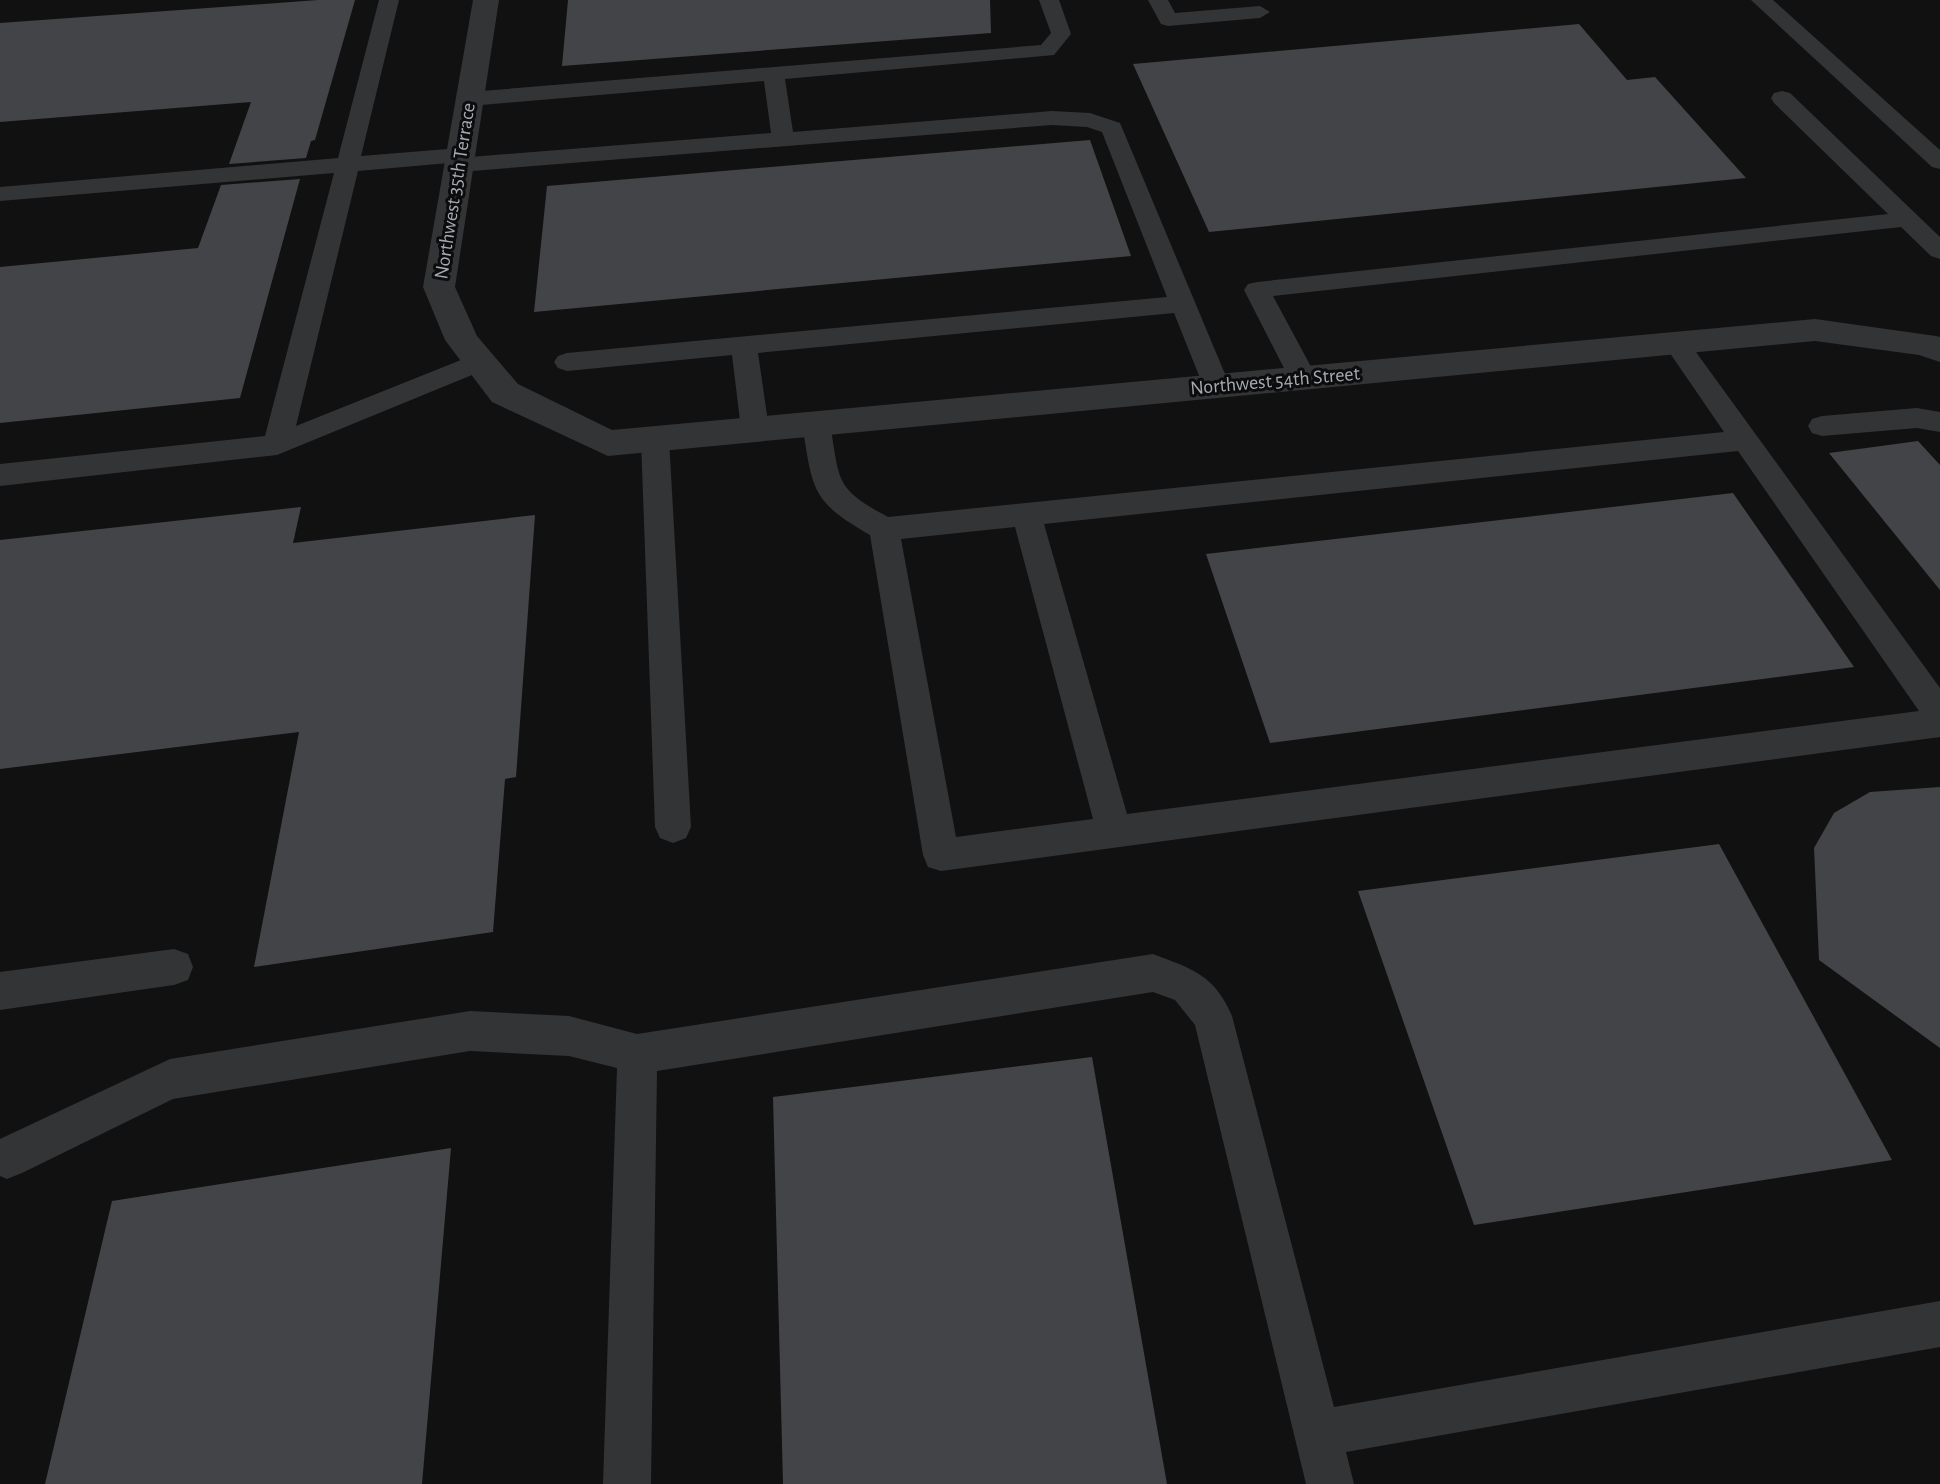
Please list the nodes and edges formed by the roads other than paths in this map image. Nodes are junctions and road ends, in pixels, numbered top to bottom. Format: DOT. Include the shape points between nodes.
graph roads {
  1 [pos="389,0"];
  2 [pos="486,0"];
  3 [pos="1049,0"];
  4 [pos="1158,0"];
  5 [pos="1761,0"];
  6 [pos="1260,12"];
  7 [pos="774,74"];
  8 [pos="1782,98"];
  9 [pos="470,99"];
  10 [pos="783,139"];
  11 [pos="460,160"];
  12 [pos="1940,162"];
  13 [pos="348,165"];
  14 [pos="0,194"];
  15 [pos="1907,219"];
  16 [pos="1940,251"];
  17 [pos="1183,304"];
  18 [pos="1676,343"];
  19 [pos="744,345"];
  20 [pos="1940,350"];
  21 [pos="480,362"];
  22 [pos="567,362"];
  23 [pos="1303,378"];
  24 [pos="1216,386"];
  25 [pos="1940,422"];
  26 [pos="816,424"];
  27 [pos="1822,426"];
  28 [pos="755,429"];
  29 [pos="655,439"];
  30 [pos="1744,440"];
  31 [pos="608,443"];
  32 [pos="277,445"];
  33 [pos="0,475"];
  34 [pos="1027,515"];
  35 [pos="884,529"];
  36 [pos="1940,714"];
  37 [pos="1940,723"];
  38 [pos="673,827"];
  39 [pos="1114,832"];
  40 [pos="174,967"];
  41 [pos="0,991"];
  42 [pos="637,1054"];
  43 [pos="2,1167"];
  44 [pos="1940,1324"];
  45 [pos="1317,1434"];
  46 [pos="627,1484"];
  47 [pos="1330,1484"];
  1 -- 13 [label="lane"];
  2 -- 9 [label="street, Northwest 35th Terrace"];
  3 -- 7 [label="lane" via="1061,34 1047,51"];
  4 -- 6 [label="lane" via="1168,20"];
  5 -- 12 [label="lane"];
  7 -- 9 [label="lane"];
  7 -- 10 [label="lane"];
  8 -- 15 [label="lane"];
  9 -- 11 [label="street, Northwest 35th Terrace"];
  10 -- 11 [label="lane"];
  10 -- 17 [label="lane" via="1052,118 1090,120 1112,128"];
  11 -- 13 [label="lane"];
  11 -- 21 [label="street, Northwest 35th Terrace" via="439,287 462,340"];
  13 -- 14 [label="lane"];
  13 -- 32 [label="lane"];
  15 -- 16 [label="lane"];
  15 -- 23 [label="lane" via="1257,290"];
  17 -- 19 [label="lane"];
  17 -- 24 [label="lane"];
  18 -- 20 [label="street, Northwest 54th Street" via="1815,330"];
  18 -- 23 [label="street, Northwest 54th Street"];
  18 -- 30 [label="lane"];
  19 -- 22 [label="lane"];
  19 -- 28 [label="lane"];
  21 -- 31 [label="street, Northwest 35th Terrace" via="505,393"];
  21 -- 32 [label="lane"];
  23 -- 24 [label="street, Northwest 54th Street"];
  24 -- 26 [label="street, Northwest 54th Street"];
  25 -- 27 [label="lane" via="1917,418"];
  26 -- 28 [label="street, Northwest 54th Street"];
  26 -- 35 [label="lane" via="826,482 844,507"];
  28 -- 29 [label="street, Northwest 54th Street"];
  29 -- 31 [label="street, Northwest 54th Street"];
  29 -- 38 [label="lane"];
  30 -- 34 [label="lane"];
  30 -- 36 [label="lane"];
  32 -- 33 [label="lane"];
  34 -- 35 [label="lane"];
  34 -- 39 [label="lane"];
  35 -- 39 [label="lane" via="941,855"];
  37 -- 39 [label="lane"];
  40 -- 41 [label="lane"];
  42 -- 43 [label="lane" via="569,1036 470,1031 170,1079"];
  42 -- 45 [label="lane" via="1153,973 1189,987 1212,1016"];
  42 -- 46 [label="lane"];
  44 -- 45 [label="lane"];
  45 -- 47 [label="lane"];
}
